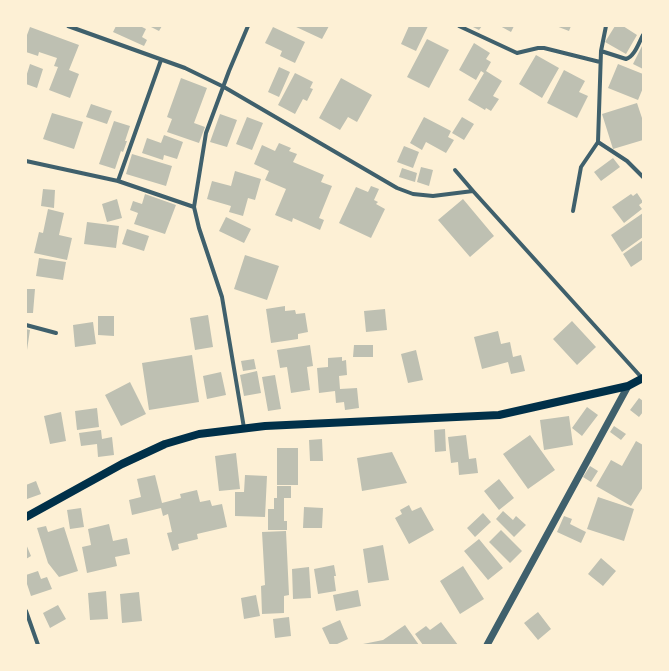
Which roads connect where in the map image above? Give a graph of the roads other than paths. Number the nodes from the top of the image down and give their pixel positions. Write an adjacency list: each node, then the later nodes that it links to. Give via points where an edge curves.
1 (68, 26): 7 (street)
2 (248, 26): 9 (street)
3 (459, 26): 8 (street, via 517,53 544,48)
4 (606, 26): 6 (street)
5 (643, 35): 6 (street, via 628,59)
6 (600, 50): 8 (street)
7 (161, 60): 9 (street, via 185,68); 14 (street)
8 (600, 62): 10 (street)
9 (224, 87): 15 (street, via 397,188 413,194 434,196); 16 (street, via 206,133)
10 (598, 142): 13 (street, via 627,161); 17 (street, via 581,167)
11 (26, 161): 14 (street)
12 (455, 170): 15 (street)
13 (643, 177)
14 (118, 181): 16 (street)
15 (473, 191): 20 (street)
16 (194, 207): 22 (street, via 222,298)
17 (573, 211)
18 (26, 325): 19 (street)
19 (56, 333)
20 (643, 378): 21 (main road)
21 (628, 386): 22 (main road, via 499,415); 26 (street)
22 (244, 428): 23 (main road, via 199,434 165,444 122,464)
23 (26, 517)
24 (26, 611): 25 (street)
25 (38, 645)
26 (487, 645)

